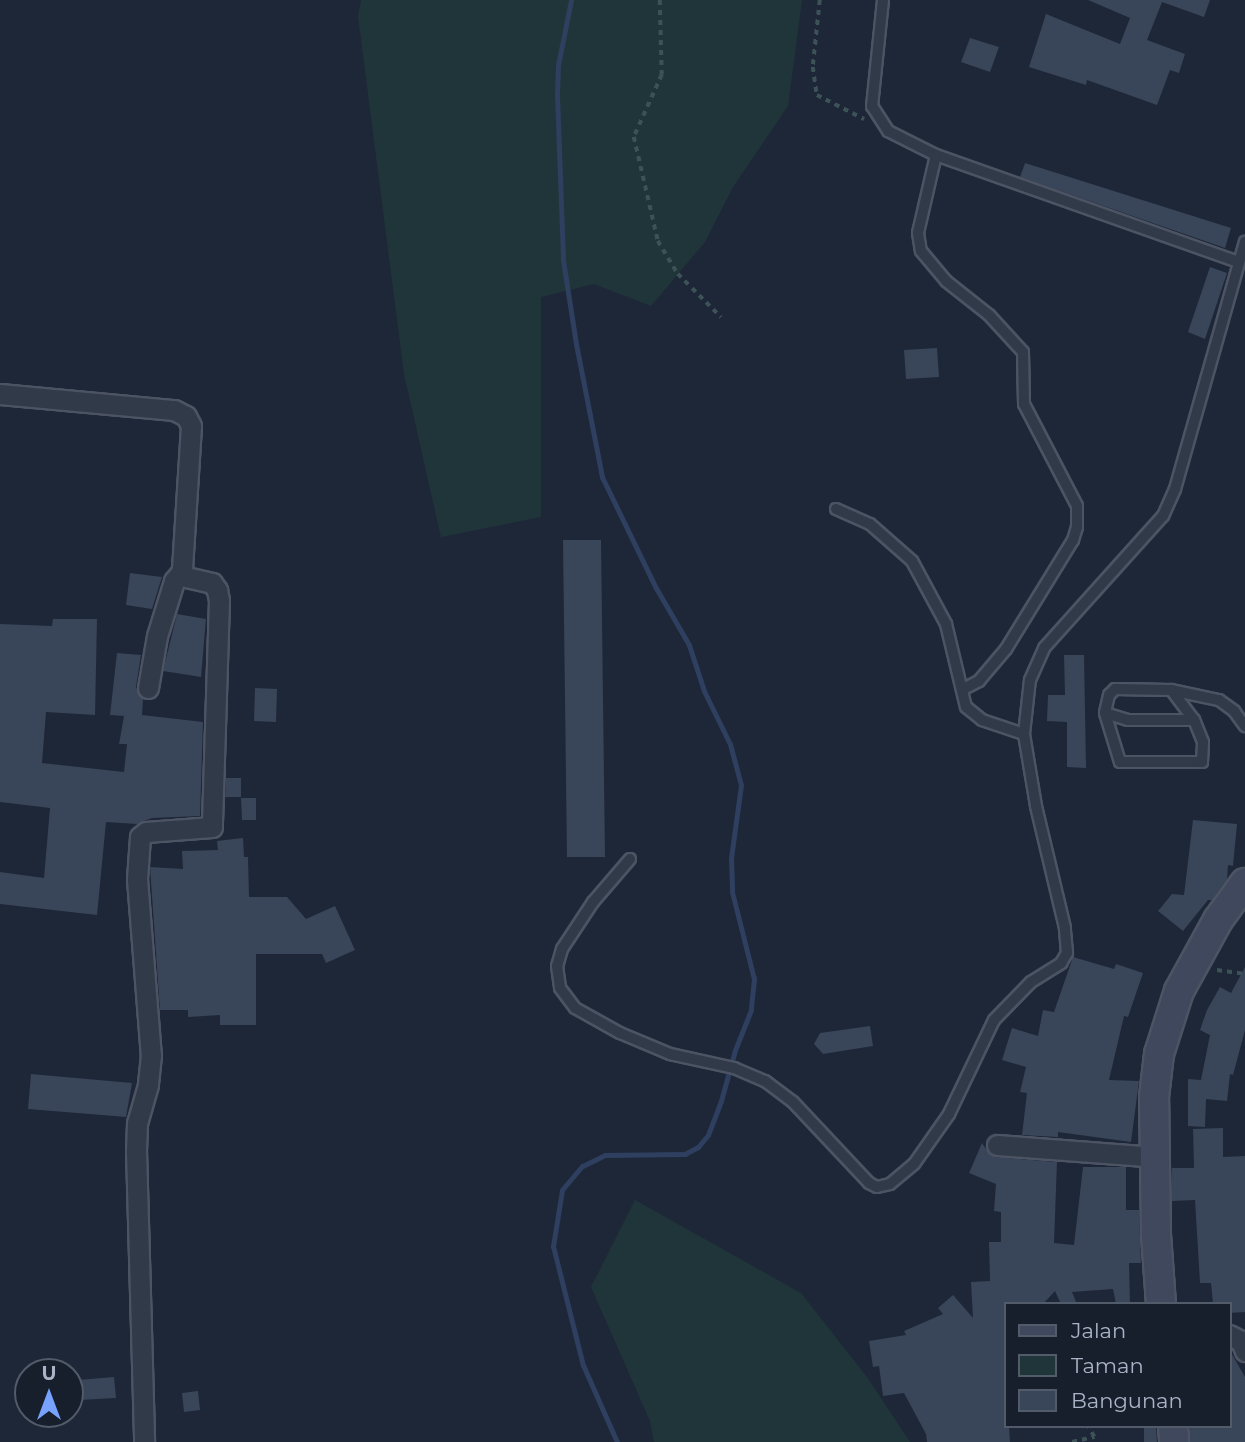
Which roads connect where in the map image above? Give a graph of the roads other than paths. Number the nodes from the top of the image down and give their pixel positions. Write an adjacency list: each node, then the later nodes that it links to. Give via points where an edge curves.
1 (883, 0): 2 (lane, via 872,106 888,131)
2 (936, 155): 4 (lane); 9 (lane, via 918,233 921,251 946,281 989,315 1023,352 1024,404 1077,506 1073,540 1006,649 979,681)
3 (1245, 242): 4 (lane)
4 (1238, 262): 14 (lane, via 1179,476 1163,516 1044,648 1030,680)
5 (0, 394): 7 (street, via 174,410 186,416 191,426)
6 (836, 509): 9 (lane, via 870,524 912,561 946,624)
7 (182, 570): 8 (street, via 174,581 157,636); 22 (street, via 186,577 212,583 217,590 215,790 212,827 146,832 140,837 137,879 151,1055 136,1150)
8 (149, 688)
9 (963, 689): 14 (lane, via 973,714)
10 (1171, 690): 11 (lane, via 1115,689); 12 (lane); 13 (lane, via 1219,700 1234,710)
11 (1105, 713): 12 (lane, via 1128,720); 12 (lane, via 1119,762 1202,762 1203,742)
12 (1194, 720)
13 (1245, 726)
14 (1024, 734): 15 (lane, via 1067,953 1062,963 1031,982 994,1020 949,1114 914,1164 890,1184 877,1187 869,1183 793,1102 765,1081 734,1068 670,1054 620,1034 575,1008 560,988 557,966 562,949 593,902)
15 (630, 859)
16 (1245, 883): 18 (main road, via 1218,920 1179,991 1159,1054 1154,1097)
17 (997, 1145): 18 (street)
18 (1156, 1157): 19 (main road)
19 (1161, 1302)
20 (1231, 1336): 21 (street, via 1241,1341)
21 (1245, 1351)
22 (144, 1442)

